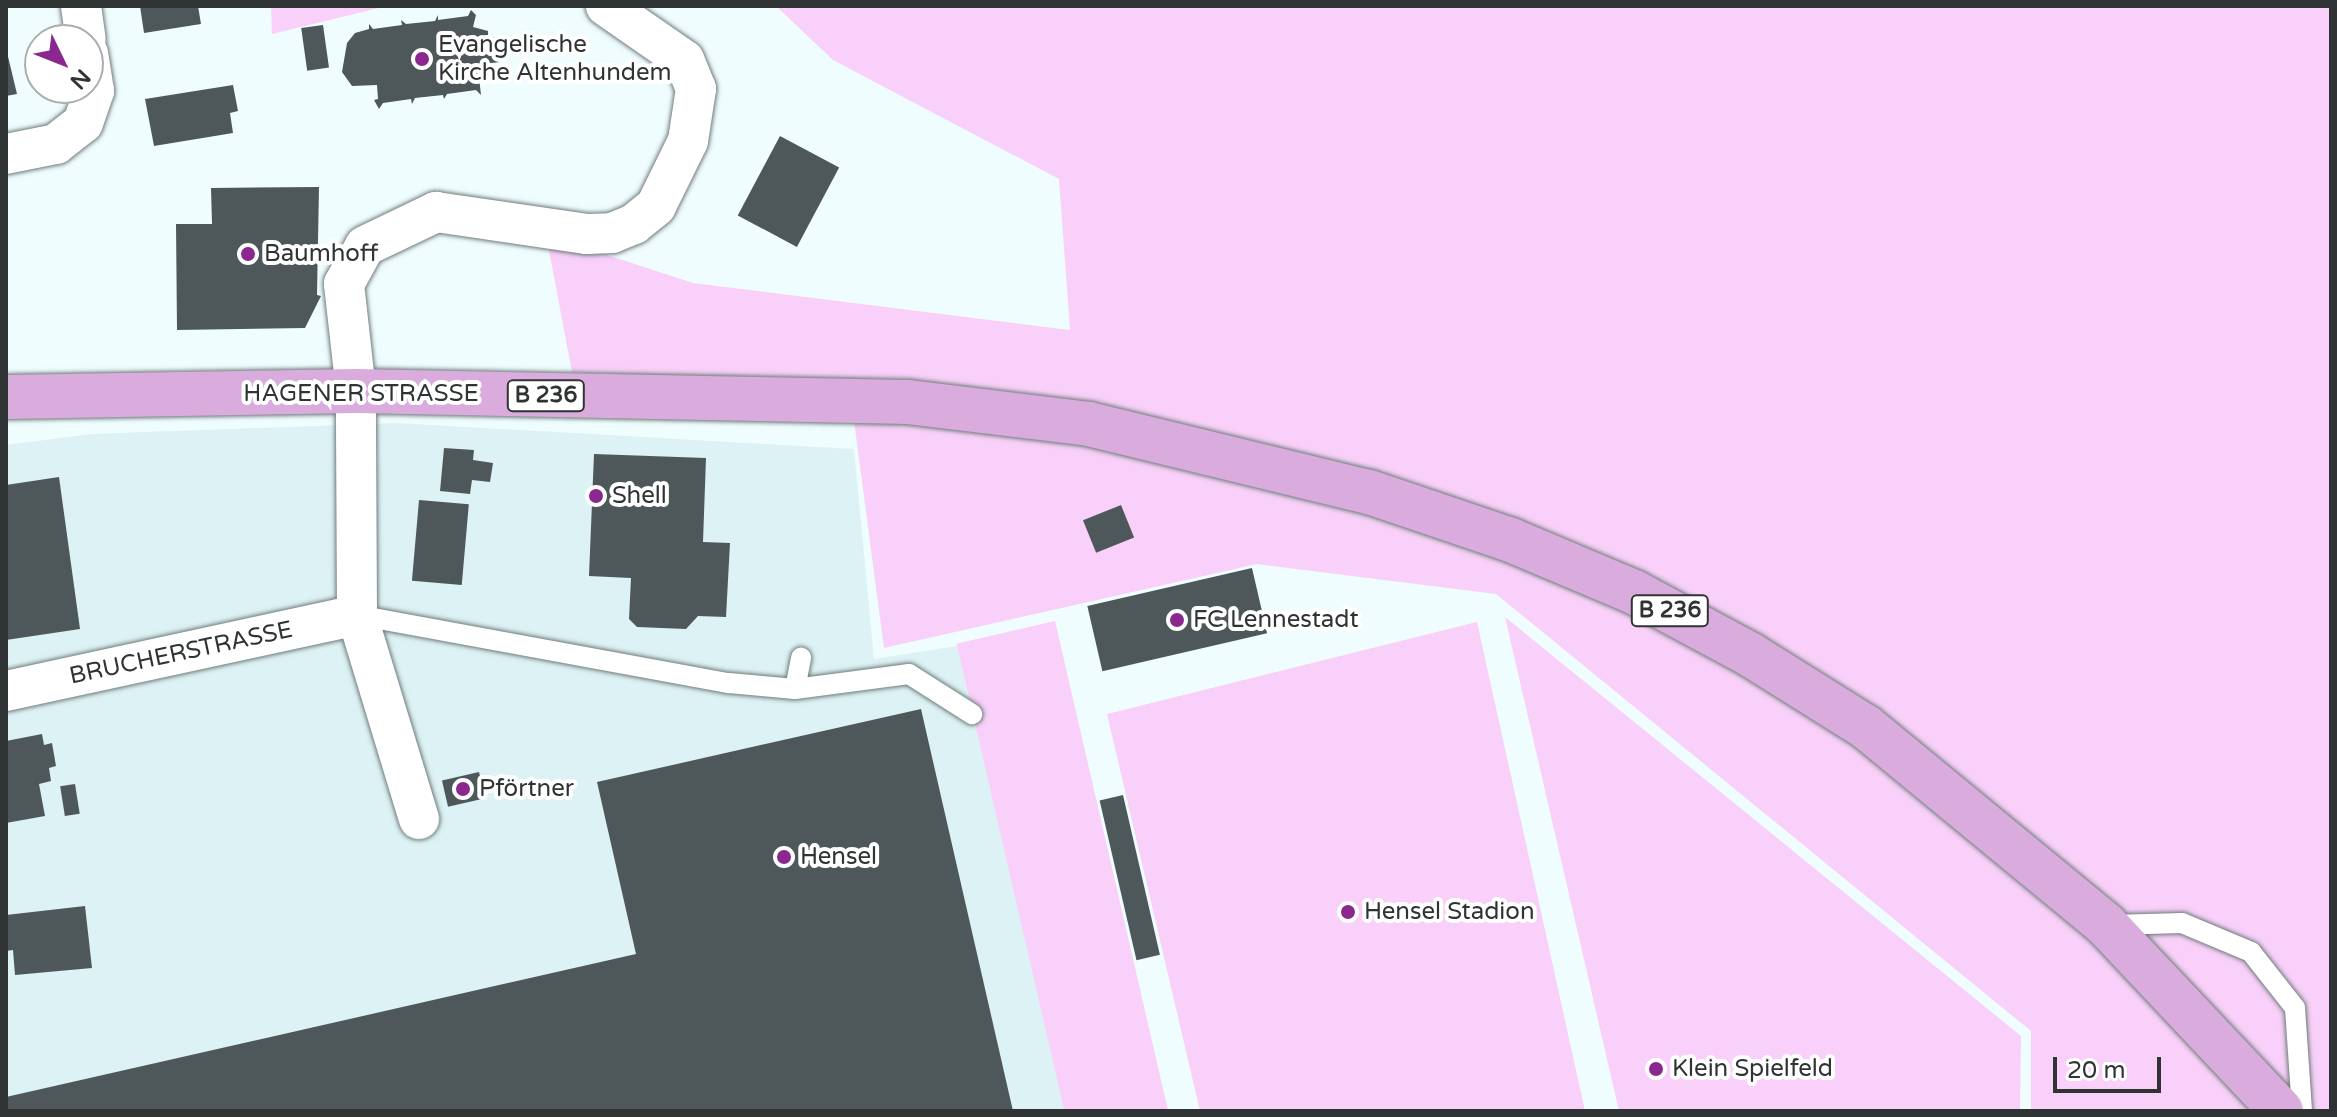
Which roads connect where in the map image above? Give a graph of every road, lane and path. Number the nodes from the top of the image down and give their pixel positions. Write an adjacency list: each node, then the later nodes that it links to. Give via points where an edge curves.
1 (606, 6): 4 (street, via 674,52 692,74 697,108 671,183 656,206 612,233 436,212 365,246 344,284)
2 (90, 104): 3 (street, via 83,123 56,144)
3 (6, 154)
4 (356, 391): 5 (main road, HAGENER STRASSE / B 236); 6 (street); 12 (main road, HAGENER STRASSE / B 236, via 908,402 1089,424 1369,492 1511,540 1634,592 1751,655 1866,727)
5 (6, 397)
6 (357, 615): 8 (lane, via 729,683); 9 (street, BRUCHERSTRASSE); 11 (street)
7 (801, 658): 8 (lane)
8 (795, 689): 10 (lane, via 909,674)
9 (6, 691)
10 (972, 714)
11 (419, 819)
12 (2106, 925): 13 (main road, B 236); 14 (lane, via 2182,923 2251,952 2295,1008)
13 (2281, 1111)
14 (2302, 1111)

